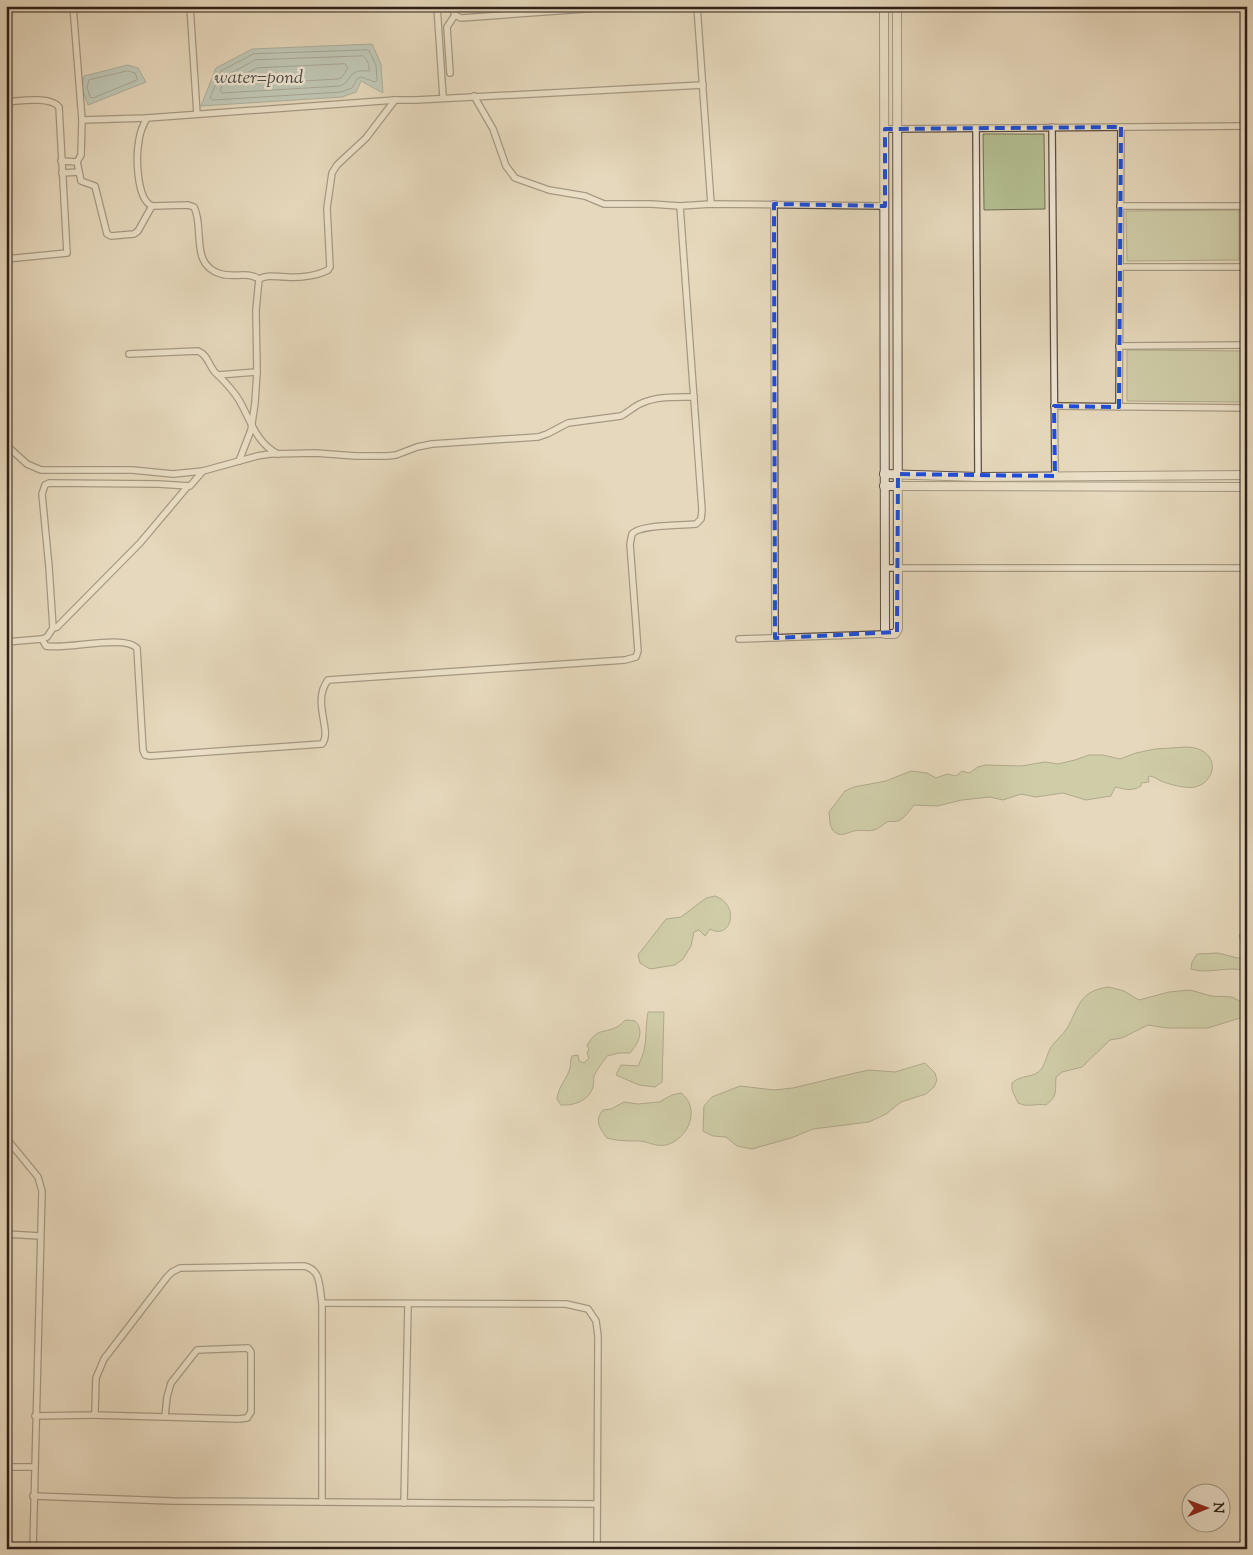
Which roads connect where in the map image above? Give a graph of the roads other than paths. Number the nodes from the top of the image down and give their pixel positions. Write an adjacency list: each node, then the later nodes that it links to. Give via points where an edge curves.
1 (73, 6): 19 (street)
2 (190, 6): 17 (street)
3 (437, 6): 14 (street)
4 (452, 6): 10 (street)
5 (627, 6): 9 (street)
6 (697, 6): 12 (street)
7 (884, 6): 24 (street)
8 (897, 6): 25 (street)
9 (556, 9): 10 (street, via 465,18)
10 (455, 15): 11 (street, via 447,27)
11 (450, 73)
12 (703, 85): 13 (street); 30 (street)
13 (474, 96): 14 (street); 33 (street, via 493,129 506,166 515,178 604,204)
14 (443, 98): 15 (street)
15 (396, 100): 17 (street); 40 (street, via 332,173 327,208 328,270 317,274)
16 (6, 102): 26 (street, via 48,100 56,103 60,113)
17 (197, 114): 18 (street)
18 (146, 118): 19 (street); 32 (street, via 138,141 139,183 144,199)
19 (82, 120): 27 (street, via 81,155)
20 (1247, 126): 21 (street)
21 (1121, 127): 23 (street); 35 (street)
22 (976, 128): 23 (street); 25 (street); 59 (street)
23 (1052, 128): 48 (street)
24 (885, 129): 25 (street); 34 (street)
25 (897, 129): 57 (street)
26 (61, 161): 27 (street); 29 (street)
27 (77, 162): 28 (street)
28 (79, 172): 29 (street); 32 (street, via 81,181 95,186 106,230 111,236 134,234)
29 (62, 173): 37 (street, via 67,254)
30 (711, 204): 31 (street); 33 (street)
31 (774, 204): 34 (street); 70 (street)
32 (152, 206): 40 (street, via 192,206 196,211 200,250 206,265 220,274 249,274)
33 (680, 206): 47 (street)
34 (885, 206): 56 (street)
35 (1120, 206): 36 (street); 38 (street)
36 (1246, 206): 39 (street)
37 (6, 259)
38 (1120, 267): 39 (street); 42 (street)
39 (1246, 267): 41 (street)
40 (259, 279): 45 (street)
41 (1247, 345): 42 (street); 44 (street)
42 (1119, 346): 49 (street)
43 (129, 354): 46 (street, via 198,351)
44 (1247, 364)
45 (257, 372): 46 (street); 51 (street)
46 (218, 375): 51 (street, via 239,399)
47 (694, 397): 53 (street, via 654,399 640,403 621,416 568,424 538,437 432,444 382,456); 71 (street, via 701,519 696,524 647,527 632,534 630,544 638,652 631,659 328,680 321,692 325,736 322,744 150,756 143,750 137,648 128,643 51,647 46,646)
48 (1054, 406): 49 (street); 60 (street)
49 (1119, 407): 50 (street)
50 (1247, 408)
51 (252, 425): 53 (street, via 266,446); 54 (street)
52 (6, 445): 55 (street, via 27,464 41,470 132,470 173,474)
53 (278, 454): 54 (street)
54 (239, 461): 55 (street)
55 (203, 471): 61 (street)
56 (884, 474): 57 (street); 62 (street)
57 (898, 474): 59 (street); 63 (street)
58 (1247, 475): 60 (street)
59 (978, 476): 60 (street)
60 (1055, 476)
61 (188, 486): 68 (street, via 140,543); 68 (street, via 45,485 42,494)
62 (884, 486): 63 (street); 65 (street)
63 (898, 486): 64 (street); 67 (street)
64 (1247, 487)
65 (885, 568): 67 (street); 69 (street)
66 (1247, 568): 67 (street)
67 (898, 569): 69 (street, via 898,629 894,634)
68 (53, 628): 71 (street)
69 (885, 634): 70 (street)
70 (775, 638): 72 (street)
71 (42, 639): 73 (street)
72 (739, 639)
73 (6, 642)
74 (6, 1138): 76 (street, via 38,1177 42,1191)
75 (6, 1234): 76 (street)
76 (40, 1236): 80 (street)
77 (322, 1304): 78 (street); 79 (street, via 318,1274 312,1268 180,1268 172,1272 104,1359 96,1378); 85 (street)
78 (408, 1304): 86 (street); 87 (street, via 566,1304 588,1309 596,1321 598,1336)
79 (93, 1415): 80 (street); 81 (street)
80 (35, 1416): 83 (street)
81 (165, 1417): 81 (street, via 171,1383 197,1350 248,1348 251,1352 250,1412 247,1418)
82 (6, 1467): 83 (street)
83 (34, 1467): 84 (street)
84 (33, 1496): 85 (street); 88 (street)
85 (322, 1502): 86 (street)
86 (404, 1503): 87 (street)
87 (597, 1504): 89 (street)
88 (33, 1549)
89 (597, 1549)

